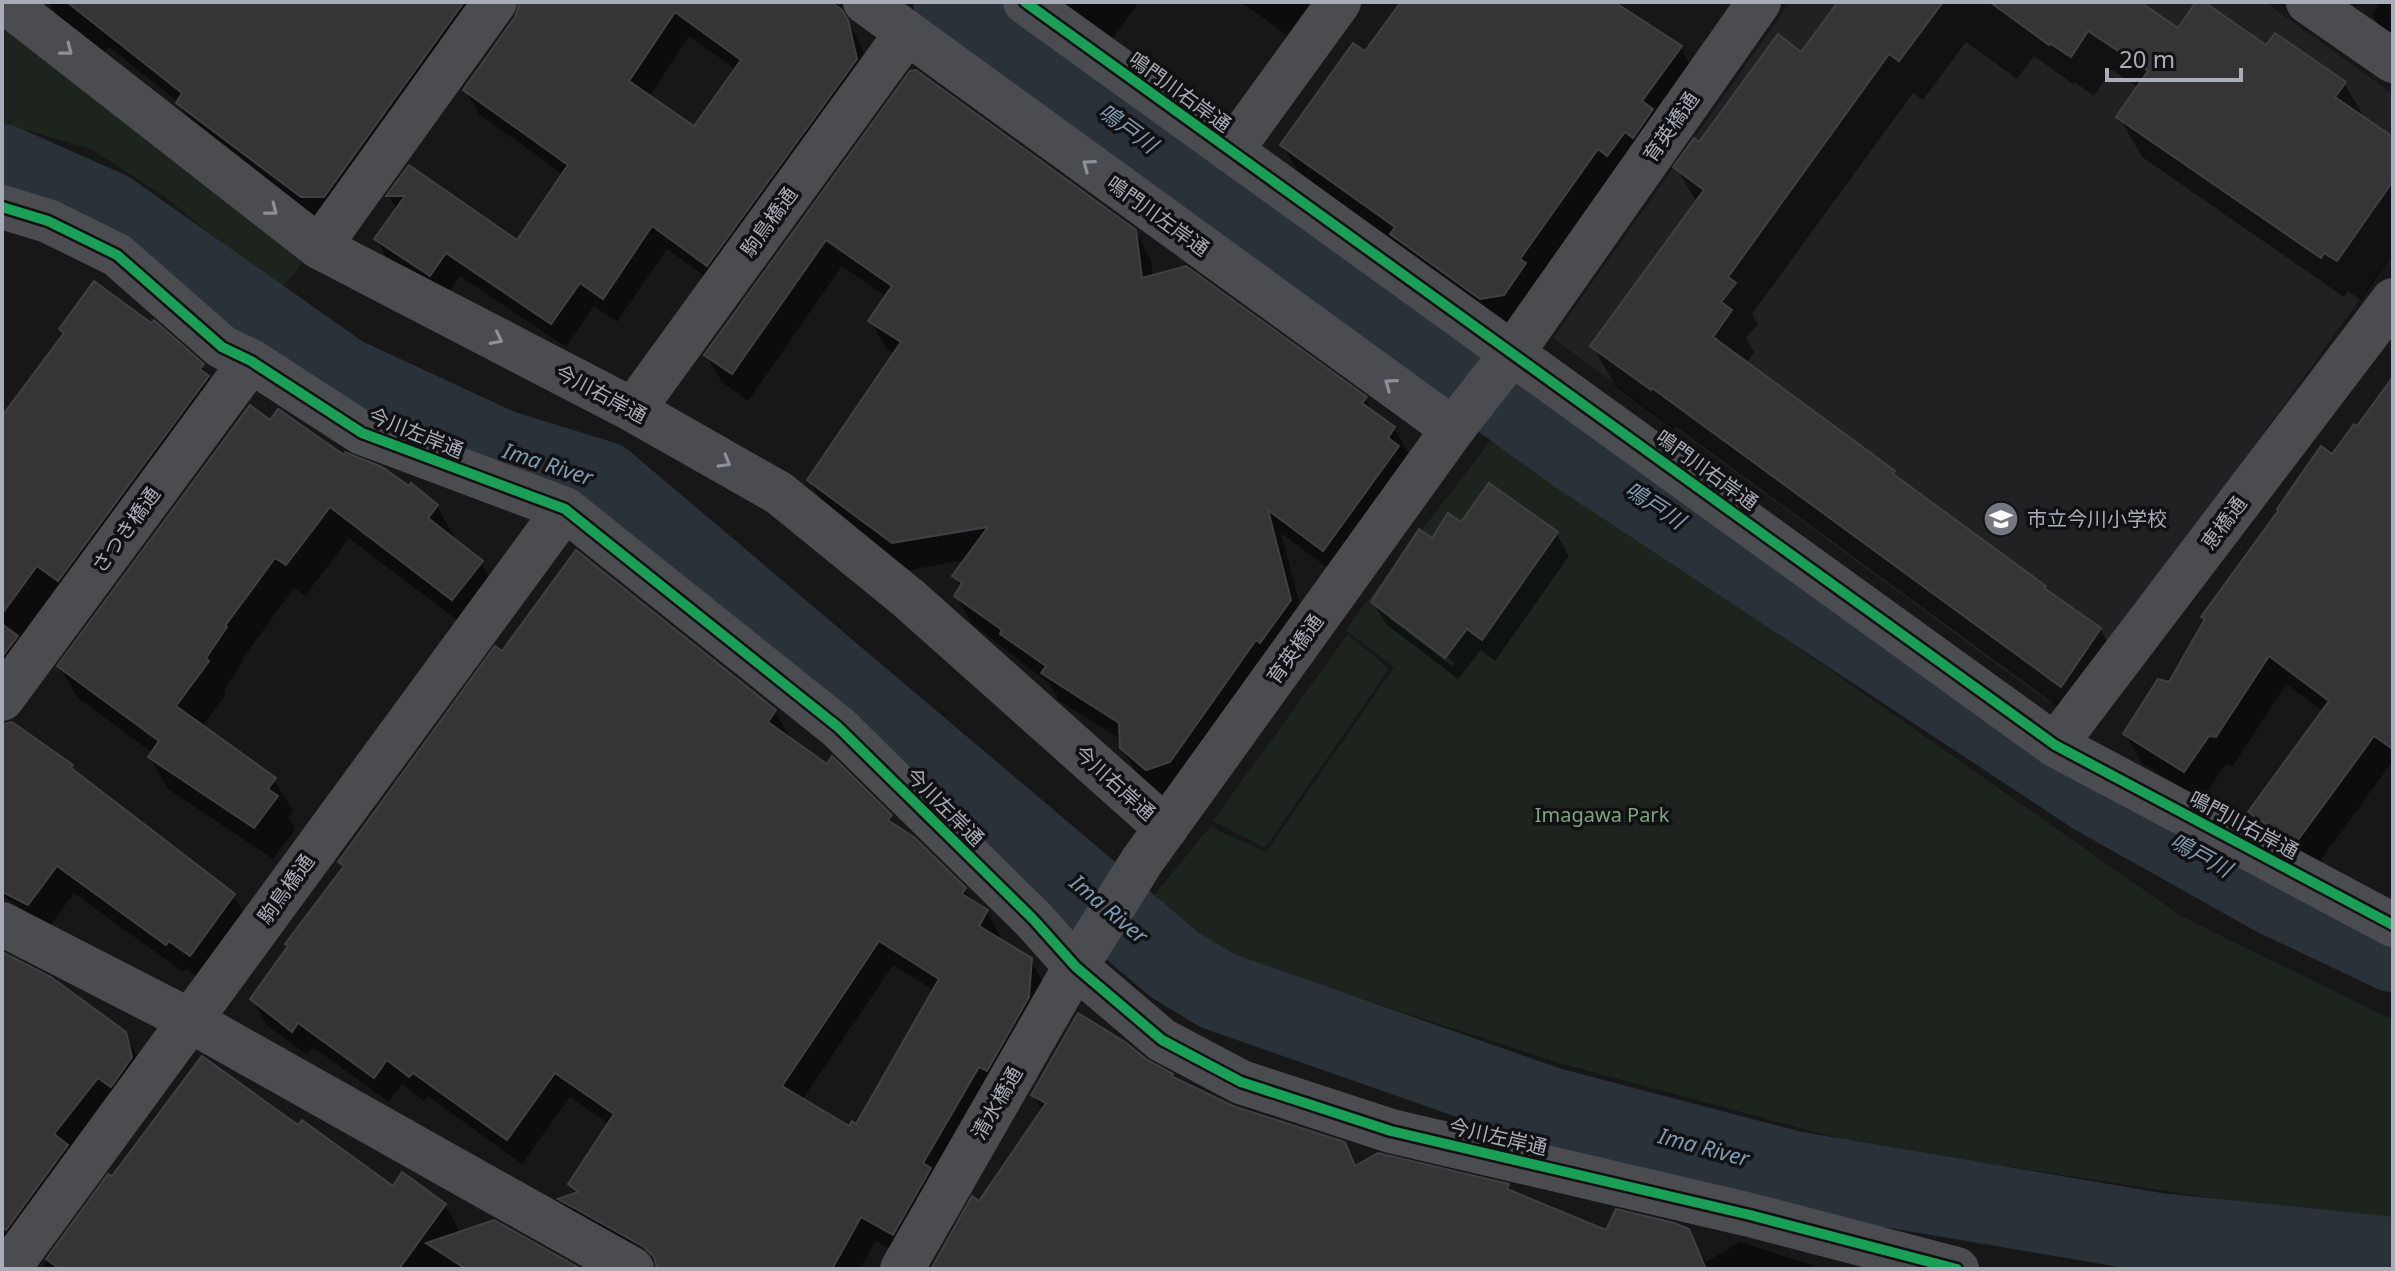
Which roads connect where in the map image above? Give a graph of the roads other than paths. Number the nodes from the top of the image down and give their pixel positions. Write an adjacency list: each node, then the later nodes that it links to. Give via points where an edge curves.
1 (5, 2): 12 (street, 今川右岸通, one-way to 12)
2 (495, 2): 12 (street)
3 (865, 2): 8 (street, 鳴門川左岸通)
4 (1025, 2): 10 (street, 鳴門川右岸通)
5 (1339, 2): 10 (street)
6 (1759, 2): 14 (street, 育英橋通)
7 (2308, 2): 9 (street)
8 (906, 34): 16 (street, 駒鳥橋通); 17 (street, 鳴門川左岸通, one-way to 8)
9 (2393, 61)
10 (1231, 151): 14 (street, 鳴門川右岸通)
11 (2, 207): 15 (street, 今川左岸通, via 48,221 117,255 222,347)
12 (319, 247): 16 (street, 今川右岸通, one-way to 16)
13 (2393, 300): 20 (street, 恵橋通)
14 (1506, 360): 17 (street, 育英橋通); 20 (street, 鳴門川右岸通)
15 (251, 361): 18 (street, 今川左岸通, via 362,433); 19 (street, さつき橋通)
16 (633, 410): 21 (street, 今川右岸通, one-way to 21, via 779,493 908,598)
17 (1460, 419): 21 (street, 育英橋通)
18 (565, 509): 25 (street, 今川左岸通, via 838,727 1033,919); 26 (street, 駒鳥橋通)
19 (2, 699)
20 (2055, 745): 23 (street, 鳴門川右岸通)
21 (1166, 828): 22 (street, 育英橋通)
22 (1124, 890): 25 (street, 清水橋通)
23 (2389, 916)
24 (2, 924): 26 (street)
25 (1085, 953): 27 (street, 今川左岸通, via 1162,1040 1241,1082 1391,1131 1750,1215); 30 (street, 清水橋通)
26 (189, 1020): 28 (street, 駒鳥橋通); 29 (street)
27 (1942, 1267)
28 (8, 1269)
29 (632, 1269)
30 (902, 1269)

